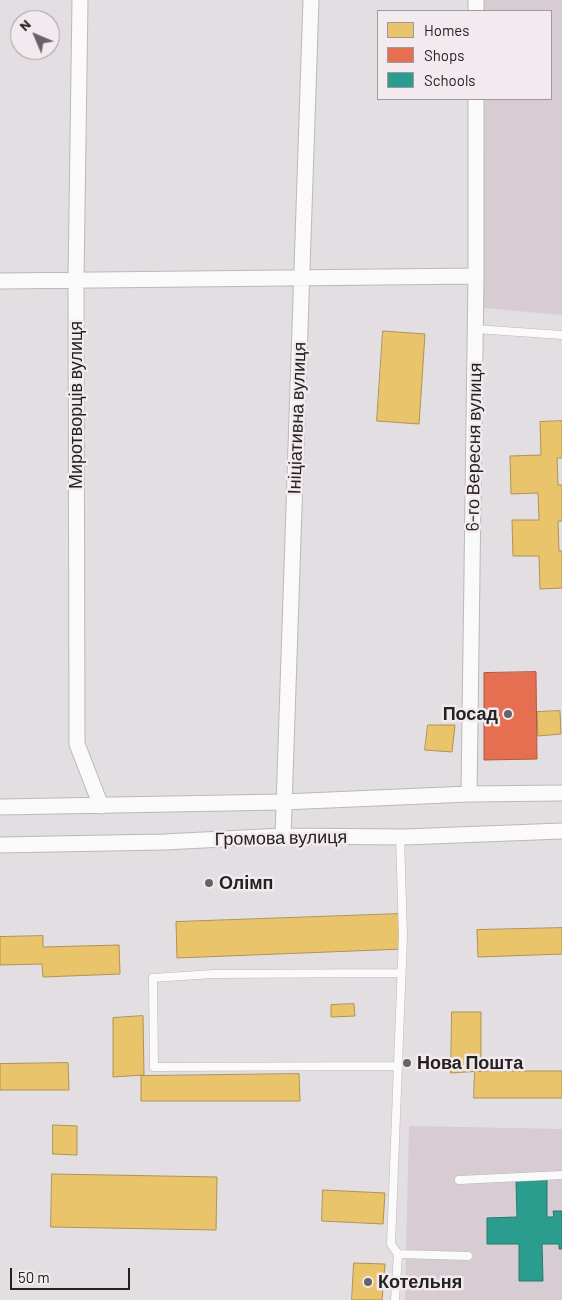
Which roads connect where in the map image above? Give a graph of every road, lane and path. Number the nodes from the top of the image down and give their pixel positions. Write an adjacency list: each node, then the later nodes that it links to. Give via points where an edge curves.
1 (80, 0): 6 (street, Миротворців вулиця)
2 (311, 0): 5 (street, Ініціативна вулиця)
3 (476, 100): 4 (street, 6-го Вересня вулиця)
4 (476, 276): 5 (street); 8 (street, 6-го Вересня вулиця)
5 (302, 278): 6 (street); 12 (street, Ініціативна вулиця)
6 (76, 280): 7 (street); 13 (street, Миротворців вулиця, via 76,744)
7 (0, 281)
8 (475, 329): 9 (lane); 11 (street, 6-го Вересня вулиця)
9 (562, 335)
10 (562, 793): 11 (street, Громова вулиця)
11 (469, 794): 12 (street, Громова вулиця)
12 (283, 802): 13 (street, Громова вулиця); 16 (street, Ініціативна вулиця)
13 (101, 806): 14 (street, Громова вулиця)
14 (0, 807)
15 (562, 831): 17 (street, Громова вулиця)
16 (283, 836): 17 (street, Громова вулиця); 18 (street, Громова вулиця)
17 (400, 837): 19 (lane)
18 (0, 846)
19 (401, 973): 20 (lane); 20 (lane, via 213,974 153,978 154,1067)
20 (397, 1066): 23 (lane, via 391,1244)
21 (562, 1175): 22 (lane)
22 (459, 1180)
23 (398, 1254): 24 (lane); 25 (lane)
24 (468, 1256)
25 (395, 1300)

